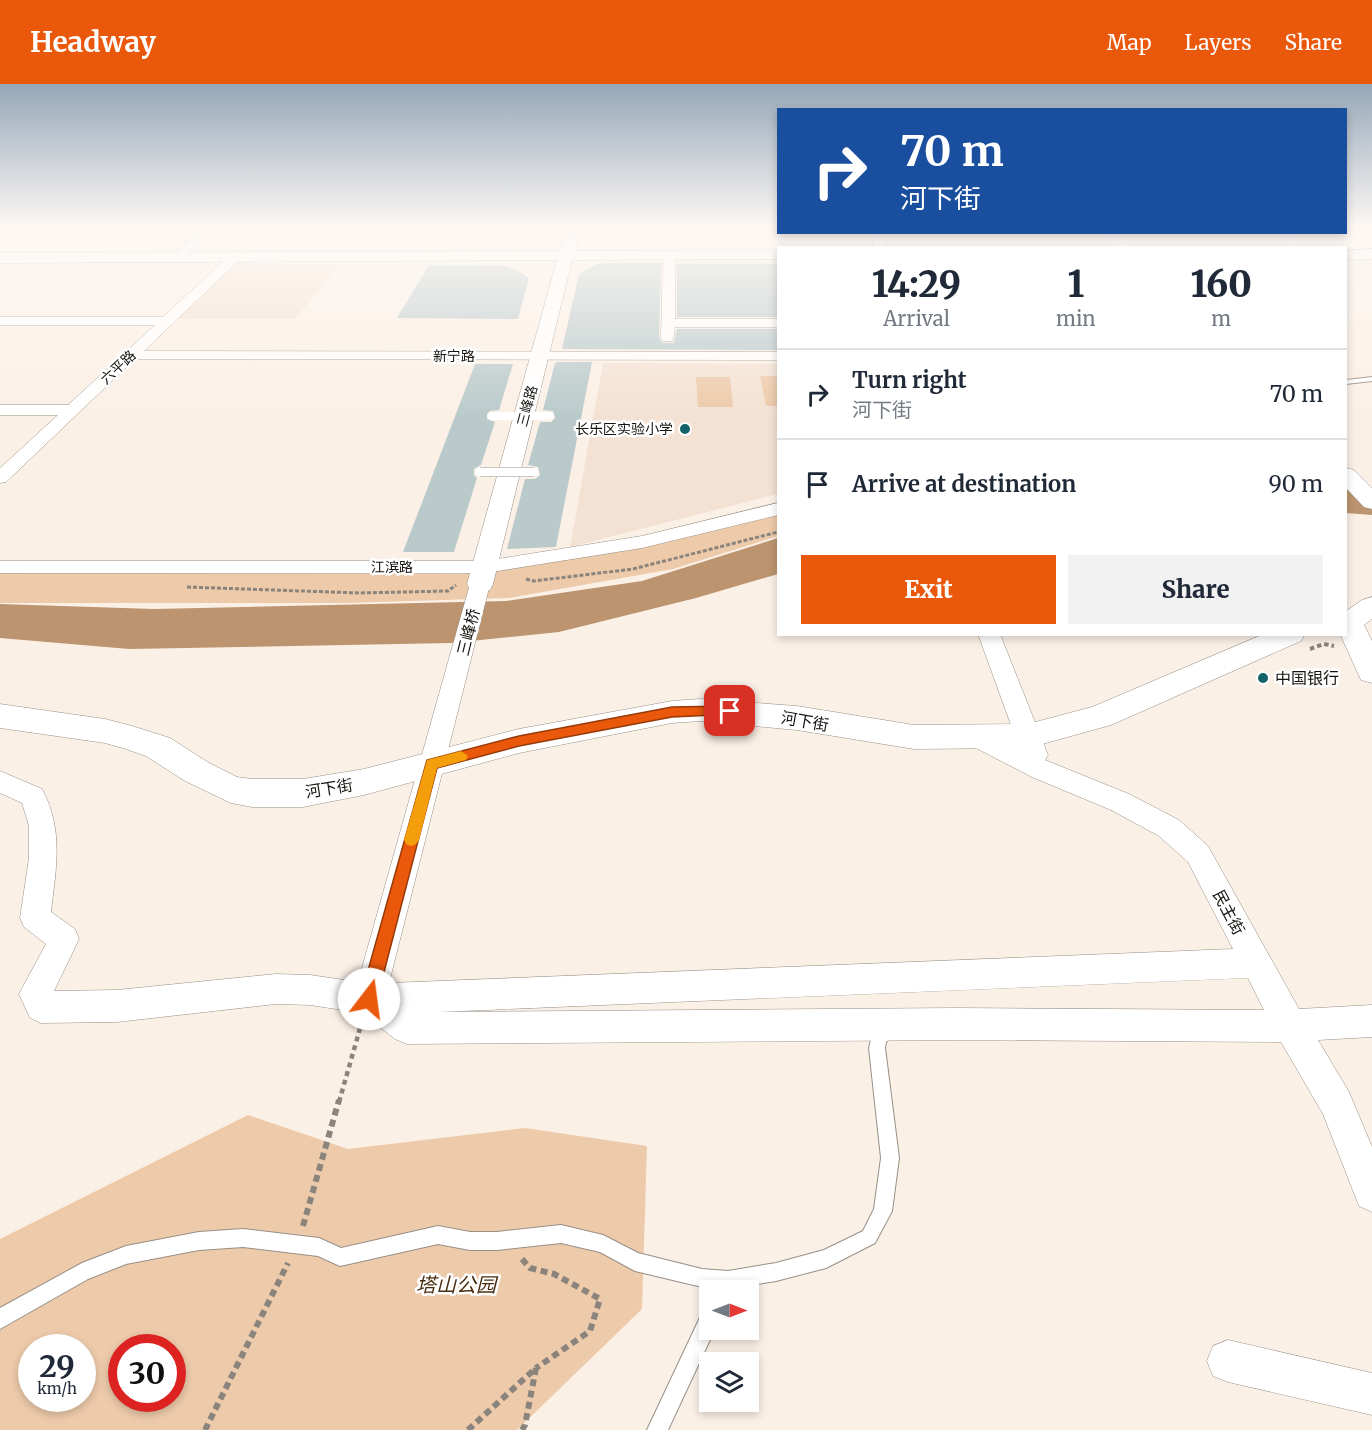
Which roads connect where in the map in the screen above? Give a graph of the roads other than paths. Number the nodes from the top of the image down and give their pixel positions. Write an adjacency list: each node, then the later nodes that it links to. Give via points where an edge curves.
1 (199, 291): 5 (street, 六平路)
2 (557, 291): 9 (main road, 三峰路)
3 (669, 291): 6 (street)
4 (0, 321): 5 (street)
5 (166, 321): 8 (street, 六平路)
6 (669, 323): 7 (street); 10 (street)
7 (777, 323)
8 (130, 355): 9 (street, 新宁路); 15 (street, 六平路)
9 (541, 356): 10 (street, 新宁路); 26 (main road, 三峰路)
10 (668, 356): 11 (street, 新宁路)
11 (777, 356)
12 (1372, 379): 13 (lane)
13 (1347, 382)
14 (0, 410): 15 (street)
15 (71, 410): 22 (street, 六平路)
16 (492, 416): 17 (lane, bridge)
17 (550, 416)
18 (1347, 456): 21 (main road)
19 (480, 472): 20 (lane, bridge)
20 (534, 472)
21 (1361, 476): 23 (main road)
22 (0, 478)
23 (1372, 502)
24 (777, 509): 26 (street, 江滨路)
25 (0, 567): 26 (street, 江滨路)
26 (482, 575): 35 (street, 三峰桥)
27 (1372, 606): 28 (main road)
28 (1347, 622): 31 (main road)
29 (990, 636): 33 (street)
30 (1286, 636): 33 (main road, 河下街, via 1100,717)
31 (1372, 673)
32 (0, 716): 35 (main road, 河下街, via 132,738 158,747 222,785 252,793 333,789)
33 (1028, 736): 34 (main road, 河下街); 36 (street)
34 (979, 738): 35 (main road, 河下街, via 914,737 797,718 700,710 519,741); 36 (street, 民主街)
35 (431, 764): 39 (street, 三峰桥)
36 (1041, 770): 38 (street, 民主街, via 1119,802 1169,828 1198,854)
37 (0, 782): 39 (street, via 33,796 43,826 35,918 64,939 35,994 41,1007 128,1005 276,989)
38 (1256, 963): 39 (street); 42 (street, 民主街)
39 (369, 999): 41 (street, via 407,1028)
40 (1372, 1021): 42 (street)
41 (900, 1025): 42 (street); 45 (lane, via 879,1037 890,1158 883,1211 869,1236 826,1259)
42 (1290, 1026): 43 (street, 民主街, via 1337,1104)
43 (1372, 1193)
44 (709, 1280): 46 (lane, via 635,1262 603,1244 561,1234 497,1241 438,1235 340,1257 319,1247 243,1238 126,1254 82,1272)
45 (745, 1280)
46 (0, 1319)
47 (700, 1340): 50 (lane)
48 (1228, 1361): 49 (street)
49 (1372, 1394)
50 (657, 1430)

